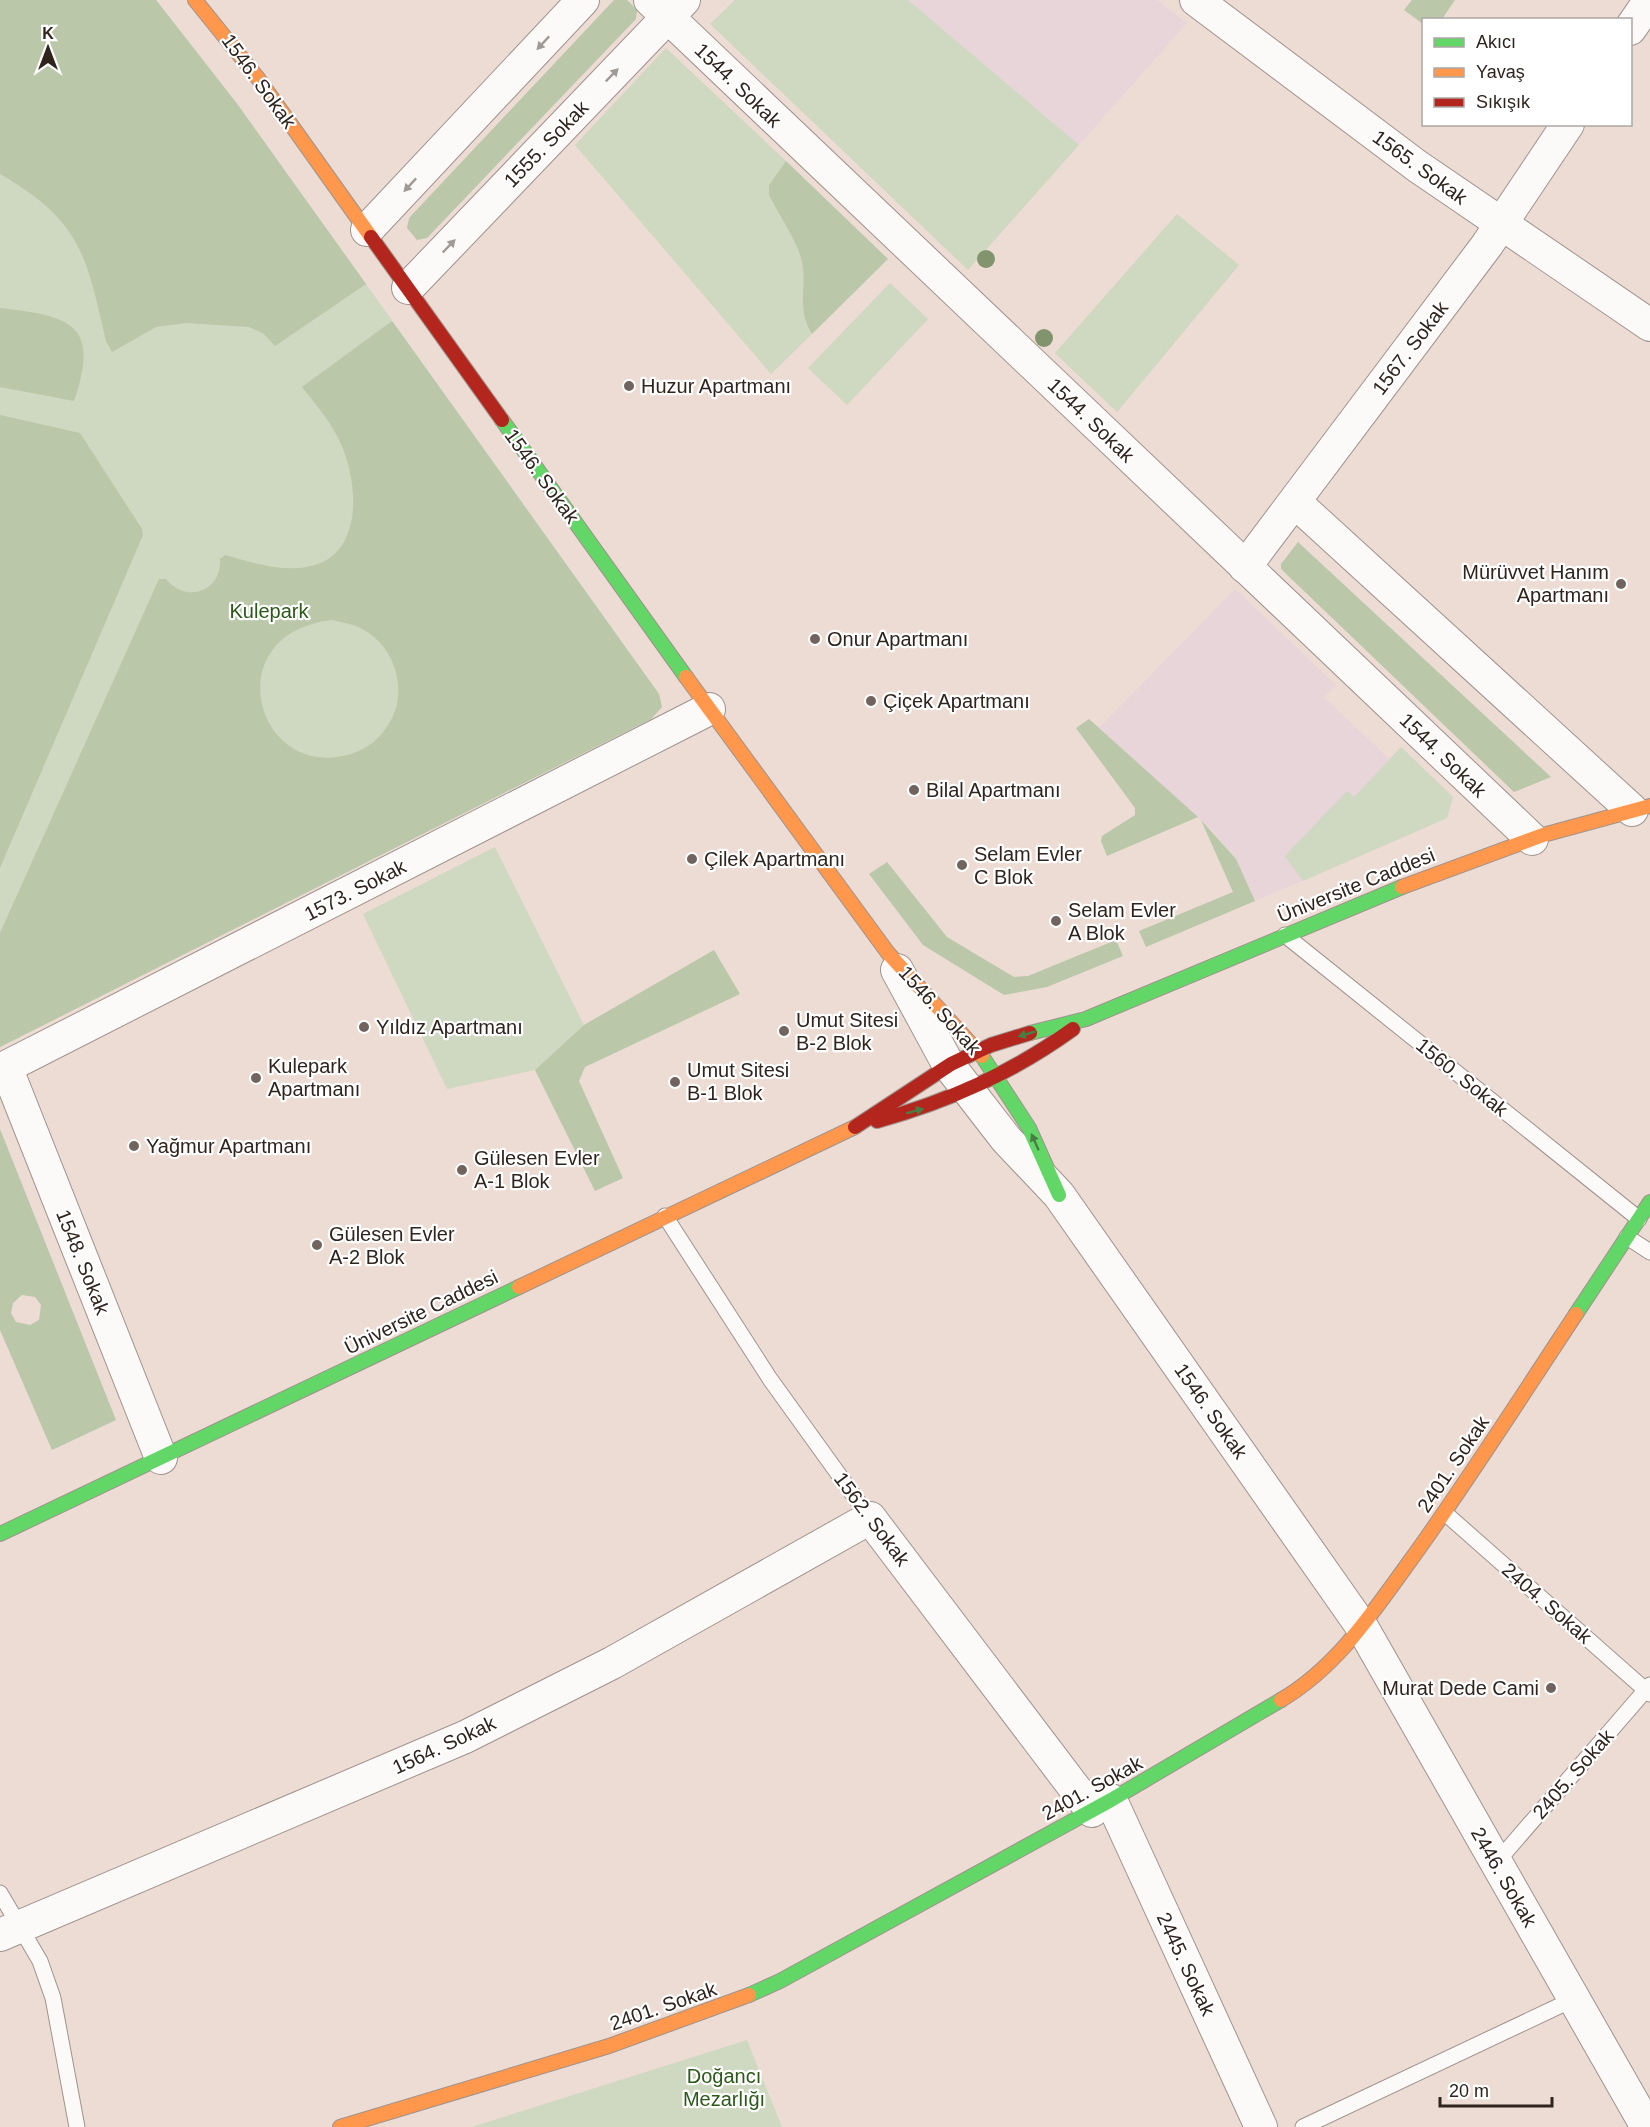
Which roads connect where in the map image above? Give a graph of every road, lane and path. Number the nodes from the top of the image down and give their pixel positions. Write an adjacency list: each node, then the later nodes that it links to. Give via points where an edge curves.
1 (195, 0): 9 (street, 1546. Sokak, via 257,77)
2 (583, 0): 9 (street, one-way to 9)
3 (1196, 0): 8 (street, 1565. Sokak)
4 (1650, 0): 6 (street)
5 (667, 6): 10 (street, 1555. Sokak, one-way to 5); 13 (street, 1544. Sokak)
6 (1632, 26)
7 (1567, 126): 8 (street, 1567. Sokak)
8 (1501, 225): 11 (street, 1565. Sokak); 12 (street, 1567. Sokak)
9 (367, 230): 10 (street, 1546. Sokak)
10 (408, 288): 14 (street, 1546. Sokak)
11 (1650, 325)
12 (1295, 502): 13 (street, 1567. Sokak); 15 (street)
13 (1245, 567): 16 (street, 1544. Sokak)
14 (709, 709): 18 (street, 1546. Sokak); 22 (street, 1573. Sokak)
15 (1641, 808): 16 (street, Üniversite Caddesi)
16 (1532, 839): 17 (street, Üniversite Caddesi)
17 (1285, 934): 19 (street, Üniversite Caddesi); 29 (lane, 1560. Sokak)
18 (888, 953): 20 (street, 1546. Sokak); 21 (street, 1546. Sokak)
19 (1084, 1020): 20 (street, Üniversite Caddesi, one-way to 20); 23 (street, Üniversite Caddesi)
20 (978, 1050): 21 (street, Üniversite Caddesi); 23 (street, 1546. Sokak)
21 (948, 1064): 24 (street, 1546. Sokak); 25 (street, Üniversite Caddesi)
22 (3, 1069): 32 (street, 1548. Sokak)
23 (999, 1079): 24 (street, Üniversite Caddesi); 26 (street, 1546. Sokak, one-way to 23, via 1029,1128)
24 (969, 1092): 25 (street, Üniversite Caddesi, one-way to 24); 26 (street, 1546. Sokak, via 1006,1139)
25 (859, 1125): 28 (street, Üniversite Caddesi)
26 (1059, 1195): 36 (street, 1546. Sokak)
27 (1650, 1202): 29 (street, 2401. Sokak)
28 (665, 1216): 32 (street, Üniversite Caddesi); 34 (lane, 1562. Sokak, via 770,1379)
29 (1639, 1219): 30 (street, 2401. Sokak)
30 (1627, 1237): 31 (lane); 33 (street, 2401. Sokak)
31 (1650, 1252)
32 (161, 1458): 35 (street, Üniversite Caddesi)
33 (1445, 1513): 36 (street, 2401. Sokak); 37 (lane, 2404. Sokak)
34 (870, 1518): 38 (street, 1562. Sokak); 41 (street, 1564. Sokak, via 612,1662 465,1737)
35 (0, 1534)
36 (1362, 1628): 38 (street, 2401. Sokak, via 1319,1674 1288,1696); 39 (street, 2446. Sokak)
37 (1649, 1689): 39 (lane, 2405. Sokak)
38 (1101, 1806): 44 (street, 2401. Sokak, via 727,2006 536,2069); 45 (street, 2445. Sokak)
39 (1496, 1863): 42 (street, 2446. Sokak)
40 (0, 1893): 41 (lane)
41 (11, 1930): 43 (lane, via 40,1961 53,1998)
42 (1574, 1999): 46 (lane); 47 (street, 2446. Sokak)
43 (77, 2127)
44 (340, 2127)
45 (1261, 2127)
46 (1303, 2127)
47 (1647, 2127)

